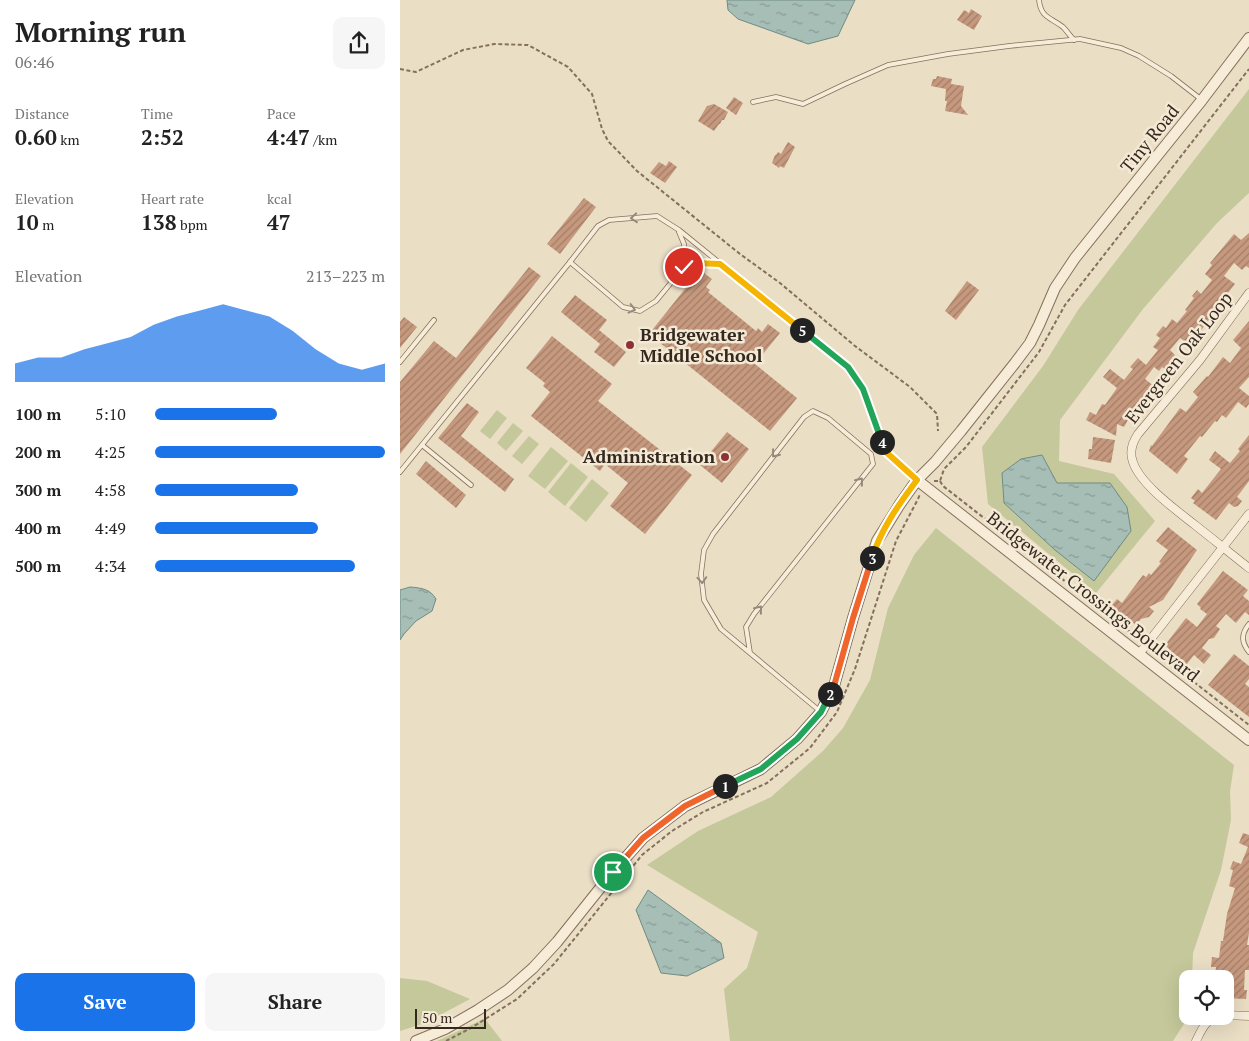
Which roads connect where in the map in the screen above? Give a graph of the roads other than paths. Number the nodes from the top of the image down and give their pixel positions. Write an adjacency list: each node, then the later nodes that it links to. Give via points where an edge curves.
1 (1039, 0): 3 (lane, via 1046,16)
2 (1249, 38): 4 (street, Tiny Road)
3 (1074, 40): 4 (lane, via 1133,53); 5 (lane, via 948,54 888,65 803,104 776,97)
4 (1202, 100): 15 (street, Tiny Road, via 1075,258 1055,288 1030,343 961,431)
5 (753, 102)
6 (679, 230): 7 (lane, one-way to 7, via 657,216 609,220 598,226); 8 (lane); 9 (lane, via 684,244)
7 (570, 262): 9 (lane, one-way to 9, via 623,306 640,311 656,301); 13 (lane)
8 (720, 264): 9 (lane, via 695,263); 15 (lane, via 848,367 863,389 886,452)
9 (684, 267)
10 (1249, 293): 18 (street, Evergreen Oak Loop, via 1200,360 1138,434 1131,451 1135,468 1153,490)
11 (434, 320): 12 (lane)
12 (400, 362)
13 (422, 445): 14 (lane); 16 (lane)
14 (400, 472)
15 (917, 480): 23 (street, Bridgewater Crossings Boulevard); 24 (street, Tiny Road, via 877,541 834,686)
16 (471, 485)
17 (1249, 514): 18 (street)
18 (1223, 548): 19 (street, Evergreen Oak Loop); 23 (street)
19 (1249, 568)
20 (1249, 624): 21 (lane, via 1243,636)
21 (1249, 652)
22 (750, 653): 22 (lane, one-way to 22, via 746,627 754,614 873,464 871,454 828,418 813,410 804,417 704,550 701,574 704,600 721,629); 24 (lane)
23 (1139, 654): 25 (street, Bridgewater Crossings Boulevard)
24 (821, 712): 29 (street, Tiny Road, via 797,739 761,769 685,806 643,838 533,968 508,990 445,1029)
25 (1249, 740)
26 (1234, 1015): 27 (street)
27 (1249, 1016)
28 (1204, 1025): 30 (street)
29 (416, 1041)
30 (1196, 1041)

